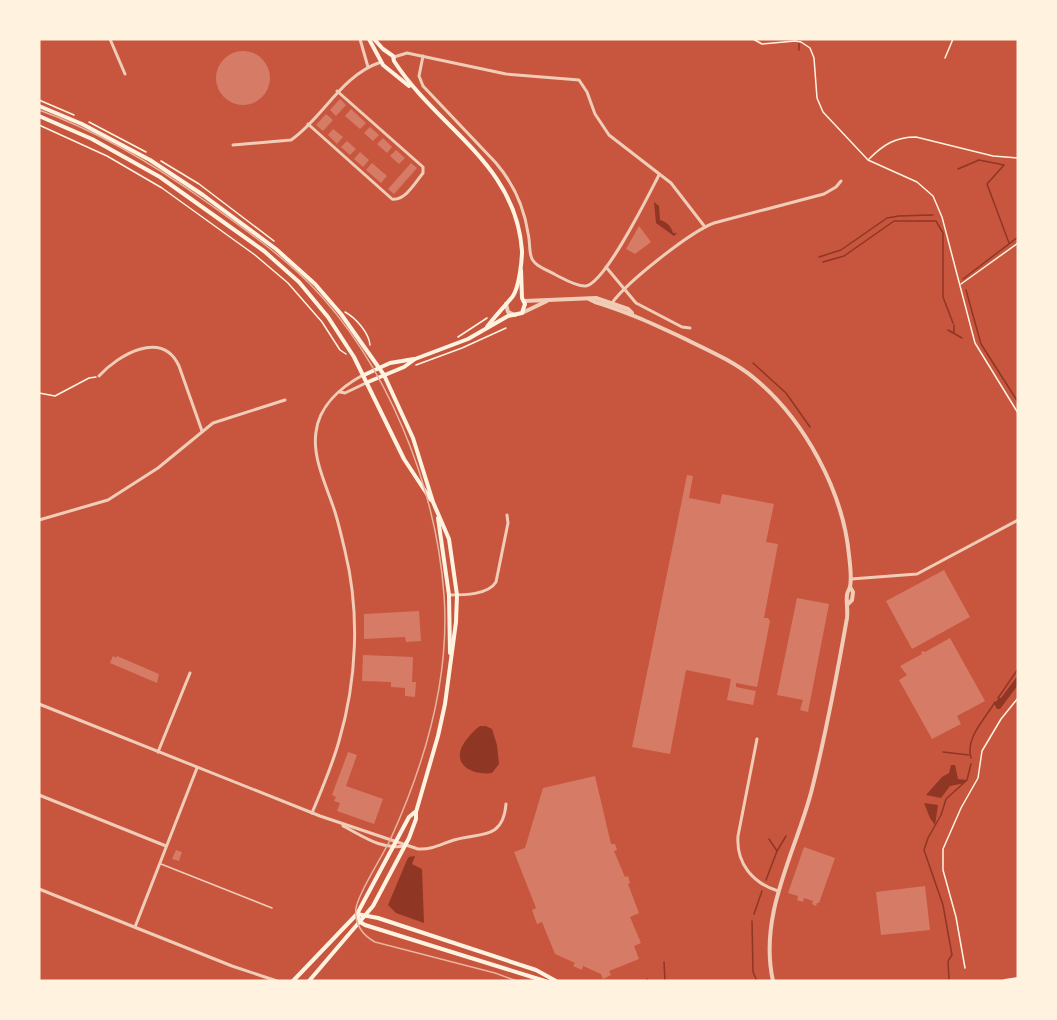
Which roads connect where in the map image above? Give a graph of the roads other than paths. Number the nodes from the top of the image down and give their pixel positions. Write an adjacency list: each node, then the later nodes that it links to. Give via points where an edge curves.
1 (110, 39): 11 (street)
2 (360, 39): 9 (street)
3 (369, 39): 8 (main road)
4 (374, 39): 5 (main road)
5 (387, 53): 7 (main road); 8 (street)
6 (423, 56): 7 (street, via 407,53); 18 (street, via 506,74 579,80 609,135); 21 (street, via 419,76 423,86 496,163 514,189 525,217 533,261 582,286 591,283)
7 (394, 59): 10 (street); 12 (main road)
8 (381, 60): 9 (street); 10 (main road)
9 (368, 67): 13 (street)
10 (387, 67): 12 (main road)
11 (125, 74)
12 (412, 88): 22 (main road, via 483,160 505,189 520,232)
13 (337, 91): 16 (street); 16 (street, via 424,168 409,190 401,198 392,199)
14 (39, 106): 34 (main road, via 150,160 258,236 315,284)
15 (39, 116): 35 (main road, via 138,164 264,251 299,282 328,317)
16 (308, 124): 17 (street, via 291,140)
17 (233, 145)
18 (659, 175): 20 (street); 21 (street)
19 (841, 181): 20 (street, via 824,194)
20 (705, 226): 23 (street)
21 (606, 267): 23 (street)
22 (521, 270): 24 (main road); 25 (main road)
23 (624, 289): 28 (street); 32 (street, via 636,303)
24 (513, 296): 25 (street); 27 (main road)
25 (523, 300): 26 (street); 29 (main road)
26 (548, 301): 28 (street, via 596,298); 29 (street)
27 (506, 303): 30 (street, via 507,310); 31 (main road)
28 (611, 305): 47 (street, via 734,364 783,406 812,449 837,499 847,537)
29 (522, 313): 30 (main road)
30 (515, 315): 31 (main road)
31 (487, 327): 33 (main road, via 468,339)
32 (690, 328)
33 (415, 359): 34 (main road); 36 (main road)
34 (380, 368): 35 (main road); 36 (main road)
35 (364, 375): 38 (main road); 39 (street, via 343,386)
36 (384, 375): 38 (main road); 42 (main road, via 413,438)
37 (99, 376): 41 (street, via 142,347 166,351 179,366)
38 (368, 382): 39 (street); 42 (main road, via 404,459)
39 (340, 392): 59 (street, via 320,416 315,442 348,567 353,662 340,737)
40 (285, 400): 41 (street, via 223,418)
41 (202, 431): 45 (street, via 121,494)
42 (433, 502): 43 (main road)
43 (438, 515): 48 (main road); 49 (main road, via 448,539)
44 (507, 515): 49 (street, via 496,582 484,591)
45 (39, 520)
46 (1018, 520): 47 (street, via 917,574)
47 (850, 579): 67 (street, via 841,649 812,790)
48 (449, 595): 49 (street); 50 (main road)
49 (457, 595): 50 (main road)
50 (450, 657): 58 (main road, via 441,720)
51 (190, 673): 54 (street)
52 (39, 704): 54 (street)
53 (757, 739): 67 (street, via 738,849 743,864 755,879)
54 (159, 752): 55 (street)
55 (197, 768): 59 (street); 62 (street)
56 (39, 795): 62 (street)
57 (506, 804): 63 (street, via 504,819 484,836 455,840 435,849)
58 (416, 812): 61 (main road); 63 (main road)
59 (312, 813): 60 (street)
60 (337, 822): 61 (street); 64 (street)
61 (396, 841): 63 (street); 64 (main road)
62 (166, 846): 65 (street)
63 (405, 846): 64 (street); 70 (main road)
64 (392, 848): 69 (main road)
65 (160, 864): 68 (lane); 72 (street)
66 (39, 889): 72 (street)
67 (778, 891): 81 (street, via 770,942)
68 (272, 908)
69 (357, 914): 70 (main road); 71 (main road); 77 (main road)
70 (366, 915): 71 (main road); 80 (main road, via 536,970)
71 (360, 922): 78 (main road); 79 (main road)
72 (135, 927): 73 (street)
73 (261, 977): 75 (street); 76 (street)
74 (1018, 979): 82 (main road)
75 (265, 981)
76 (277, 981)
77 (293, 981)
78 (309, 981)
79 (545, 981)
80 (556, 981)
81 (773, 981)
82 (1005, 981)

